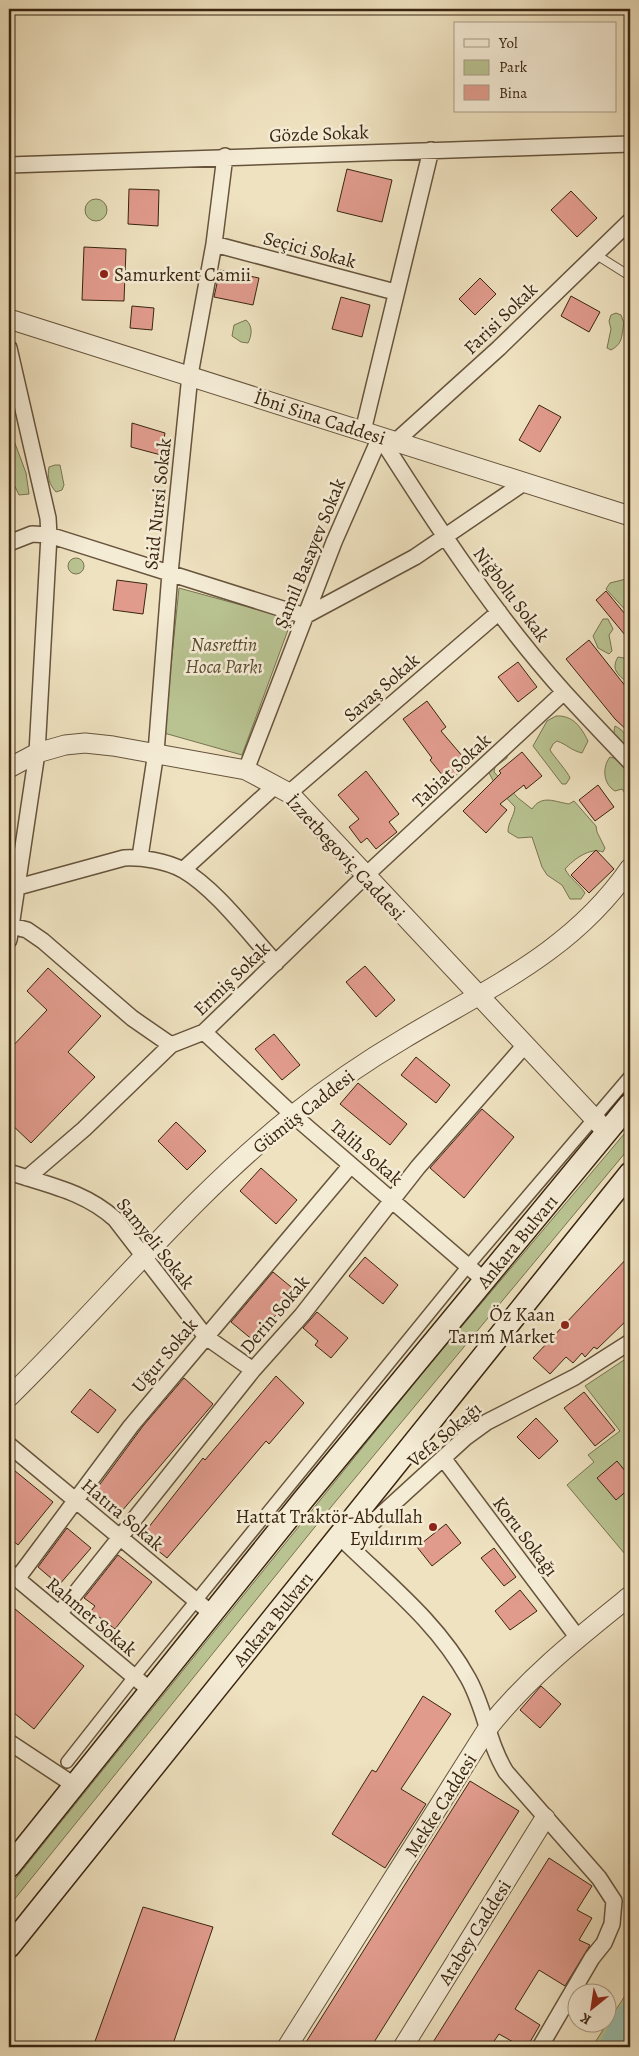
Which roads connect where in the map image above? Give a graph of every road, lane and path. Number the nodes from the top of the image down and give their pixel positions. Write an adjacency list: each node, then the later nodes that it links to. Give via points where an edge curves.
1 (630, 144): 2 (street, Gözde Sokak)
2 (431, 150): 3 (street, Gözde Sokak); 9 (street, Şamil Basayev Sokak)
3 (225, 156): 4 (street, Gözde Sokak); 6 (street, Said Nursi Sokak)
4 (9, 165)
5 (630, 222): 7 (street, Farisi Sokak)
6 (214, 244): 9 (street, Seçici Sokak); 12 (street, Said Nursi Sokak)
7 (595, 254): 8 (lane); 13 (street, Farisi Sokak, via 499,348)
8 (630, 276)
9 (395, 292): 13 (street, Şamil Basayev Sokak)
10 (9, 318): 12 (street, İbni Sina Caddesi)
11 (9, 348): 16 (street, via 48,518)
12 (190, 374): 13 (street, İbni Sina Caddesi); 19 (street, Said Nursi Sokak)
13 (379, 437): 14 (street, İbni Sina Caddesi); 17 (street, Niğbolu Sokak); 21 (street, Şamil Basayev Sokak)
14 (525, 482): 15 (street, İbni Sina Caddesi); 17 (street)
15 (630, 516)
16 (49, 535): 18 (street, via 32,534); 19 (street); 23 (street)
17 (445, 538): 20 (street, Niğbolu Sokak); 21 (street)
18 (9, 543)
19 (170, 574): 21 (street); 24 (street, Said Nursi Sokak)
20 (499, 612): 22 (street, Niğbolu Sokak); 28 (street, Savaş Sokak)
21 (305, 616): 27 (street, Şamil Basayev Sokak)
22 (564, 692): 25 (street, Niğbolu Sokak); 32 (street, Tabiat Sokak)
23 (37, 752): 24 (street, İzzetbegoviç Caddesi, via 85,744); 26 (street, İzzetbegoviç Caddesi); 33 (street)
24 (156, 752): 27 (street, İzzetbegoviç Caddesi); 29 (street, Said Nursi Sokak)
25 (630, 762)
26 (9, 768)
27 (246, 770): 28 (street, İzzetbegoviç Caddesi)
28 (282, 789): 31 (street, Savaş Sokak); 32 (street, İzzetbegoviç Caddesi)
29 (140, 857): 31 (street); 33 (street, via 124,858)
30 (630, 868): 36 (street, Gümüş Caddesi, via 608,898 554,947)
31 (182, 870): 35 (street, via 209,891)
32 (365, 876): 35 (street, Ermiş Sokak); 36 (street, İzzetbegoviç Caddesi)
33 (18, 887): 34 (street)
34 (10, 933): 38 (street, via 26,930 43,941 132,1018)
35 (276, 963): 37 (street, Ermiş Sokak)
36 (478, 998): 39 (street, İzzetbegoviç Caddesi); 42 (street, Gümüş Caddesi, via 368,1061)
37 (204, 1032): 38 (street, Ermiş Sokak); 42 (street, Talih Sokak)
38 (171, 1045): 47 (street, Ermiş Sokak, via 84,1129)
39 (525, 1045): 43 (street, İzzetbegoviç Caddesi); 48 (street, Derin Sokak, via 452,1126)
40 (630, 1076): 43 (street)
41 (630, 1104): 43 (main road, Ankara Bulvarı)
42 (293, 1115): 44 (street, Talih Sokak); 49 (street, Gümüş Caddesi, via 234,1167)
43 (600, 1126): 50 (street); 51 (main road, Ankara Bulvarı)
44 (351, 1165): 48 (street, Talih Sokak); 52 (street, Uğur Sokak)
45 (9, 1172): 47 (street, Samyeli Sokak)
46 (630, 1173): 60 (main road, Ankara Bulvarı)
47 (27, 1178): 49 (street, Samyeli Sokak, via 63,1188 102,1208 115,1219)
48 (392, 1200): 50 (street, Talih Sokak); 54 (street, Derin Sokak, via 302,1315)
49 (143, 1258): 52 (street, Samyeli Sokak); 55 (street, Gümüş Caddesi)
50 (468, 1266): 51 (street, Talih Sokak); 63 (street)
51 (484, 1280): 63 (main road, Ankara Bulvarı)
52 (206, 1337): 54 (street, Samyeli Sokak); 58 (street, Uğur Sokak, via 131,1426)
53 (630, 1342): 57 (street, Vefa Sokağı, via 575,1377 487,1422)
54 (253, 1370): 59 (street, Derin Sokak)
55 (9, 1397)
56 (9, 1445): 58 (street, Hatıra Sokak)
57 (443, 1458): 60 (street, Vefa Sokağı); 65 (street, Koru Sokağı)
58 (75, 1500): 59 (street, Hatıra Sokak); 61 (street, Uğur Sokak)
59 (119, 1537): 63 (street, Hatıra Sokak); 64 (street, Derin Sokak)
60 (343, 1540): 68 (street, via 401,1594 449,1647 470,1680); 74 (main road, Ankara Bulvarı)
61 (13, 1575): 64 (street, Rahmet Sokak)
62 (630, 1596): 65 (street, Mekke Caddesi)
63 (204, 1607): 66 (street); 67 (main road, Ankara Bulvarı)
64 (59, 1614): 66 (street, Rahmet Sokak)
65 (578, 1638): 68 (street, Mekke Caddesi, via 539,1671)
66 (134, 1676): 67 (street, Rahmet Sokak); 70 (street)
67 (150, 1690): 71 (main road, Ankara Bulvarı)
68 (488, 1728): 72 (street, via 497,1758); 75 (street, Mekke Caddesi)
69 (9, 1742): 71 (street)
70 (67, 1762)
71 (74, 1785): 73 (main road, Ankara Bulvarı)
72 (544, 1818): 76 (street, Atabey Caddesi); 77 (street, via 609,1890 615,1912 604,1943)
73 (9, 1867)
74 (9, 1947)
75 (287, 2047)
76 (403, 2047)
77 (540, 2047)

